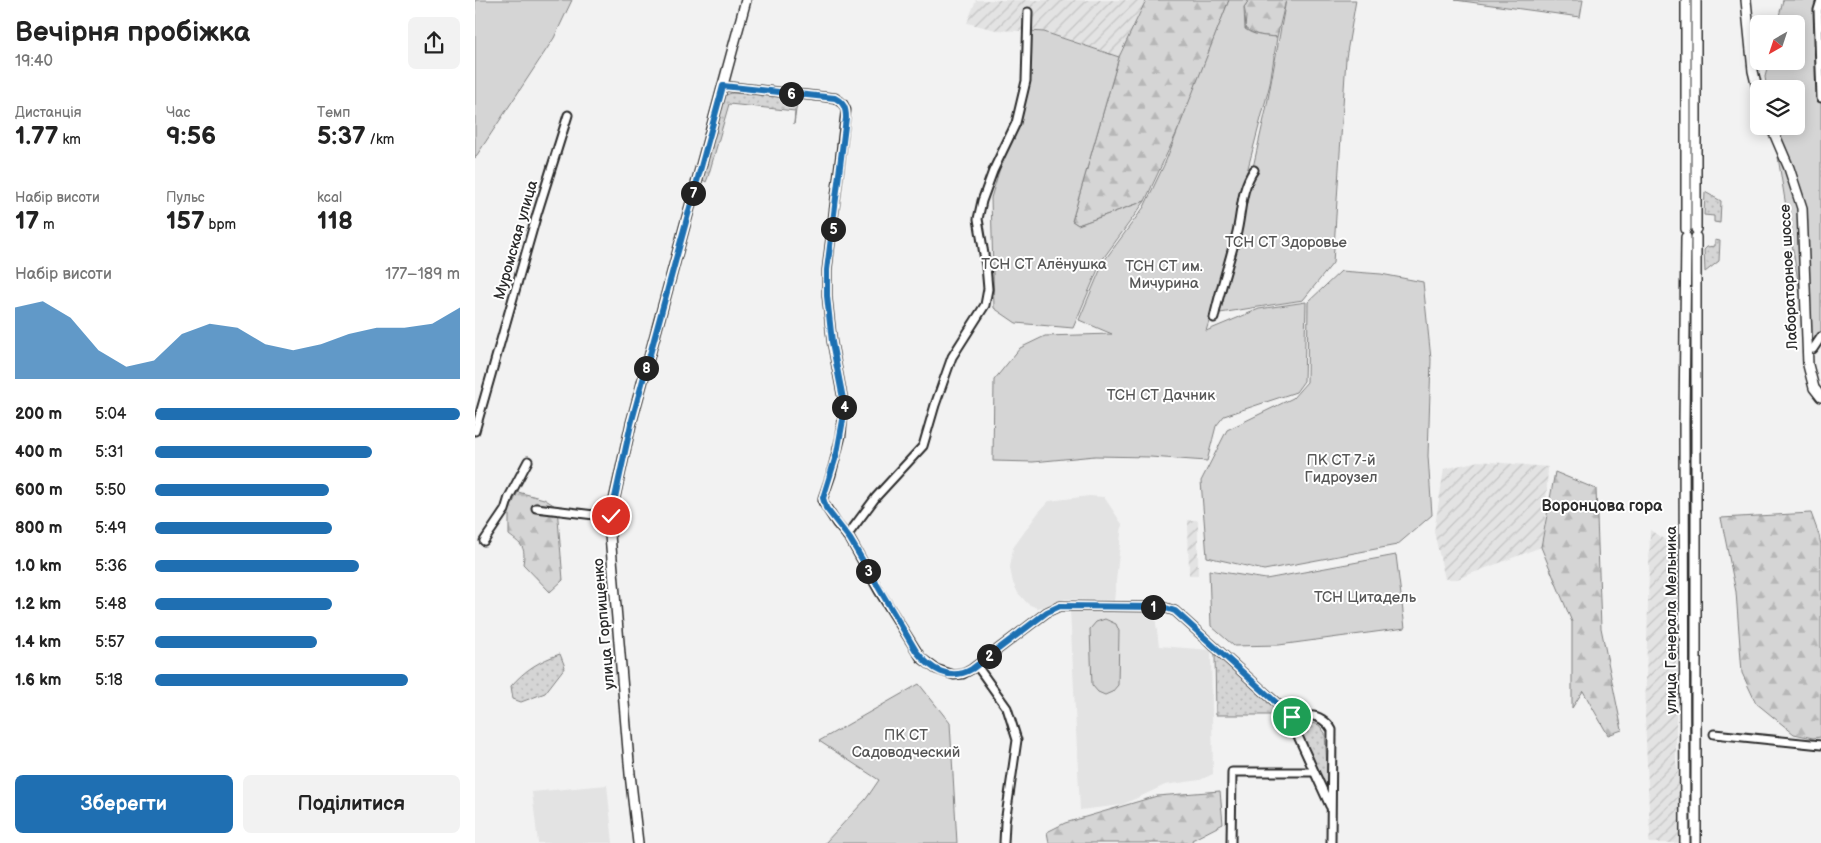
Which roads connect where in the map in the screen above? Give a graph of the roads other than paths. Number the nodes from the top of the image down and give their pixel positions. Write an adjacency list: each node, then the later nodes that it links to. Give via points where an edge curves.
1 (746, 0): 8 (main road, улица Горпищенко)
2 (1686, 0): 13 (main road, улица Генерала Мельника)
3 (1696, 0): 14 (main road, улица Генерала Мельника)
4 (1746, 0): 7 (main road)
5 (1821, 0): 9 (street)
6 (1027, 12): 28 (street, via 1026,81 1016,122 981,201 978,219 987,266 985,305 952,357 923,446 876,497)
7 (1755, 80)
8 (723, 86): 25 (main road, улица Горпищенко, via 631,424); 28 (street, via 835,98 846,110 827,270 832,342 844,404 837,453 823,498 826,508)
9 (1821, 98)
10 (567, 115): 22 (street, Муромская улица)
11 (1775, 135): 19 (main road, Лабораторное шоссе, via 1802,208)
12 (1254, 170): 17 (street, via 1248,178)
13 (1686, 228): 14 (main road, via 1691,223); 15 (main road, улица Генерала Мельника)
14 (1696, 228): 16 (main road, улица Генерала Мельника)
15 (1686, 247): 16 (main road, via 1691,243); 26 (main road, улица Генерала Мельника)
16 (1696, 247): 27 (main road, улица Генерала Мельника)
17 (1214, 318)
18 (1821, 337): 19 (street)
19 (1814, 346): 20 (street); 21 (main road, Лабораторное шоссе, via 1810,376)
20 (1821, 351)
21 (1821, 397)
22 (475, 431)
23 (528, 461): 29 (street, via 505,510)
24 (536, 508): 25 (street)
25 (611, 516): 36 (main road, улица Горпищенко)
26 (1685, 519): 27 (main road); 40 (main road, улица Генерала Мельника)
27 (1695, 519): 41 (main road, улица Генерала Мельника)
28 (847, 536): 30 (street, via 921,658 954,676)
29 (484, 541)
30 (977, 666): 31 (street, via 1033,622 1060,606 1163,607 1175,611); 37 (street, via 1007,708 1017,740)
31 (1300, 721): 34 (street, via 1297,734); 35 (street, via 1316,716 1327,722 1331,730)
32 (1714, 734): 33 (street)
33 (1821, 745)
34 (1313, 772): 35 (street); 38 (street, via 1232,772)
35 (1330, 806): 39 (street)
36 (638, 843)
37 (1004, 843)
38 (1231, 843)
39 (1331, 843)
40 (1685, 843)
41 (1696, 843)

